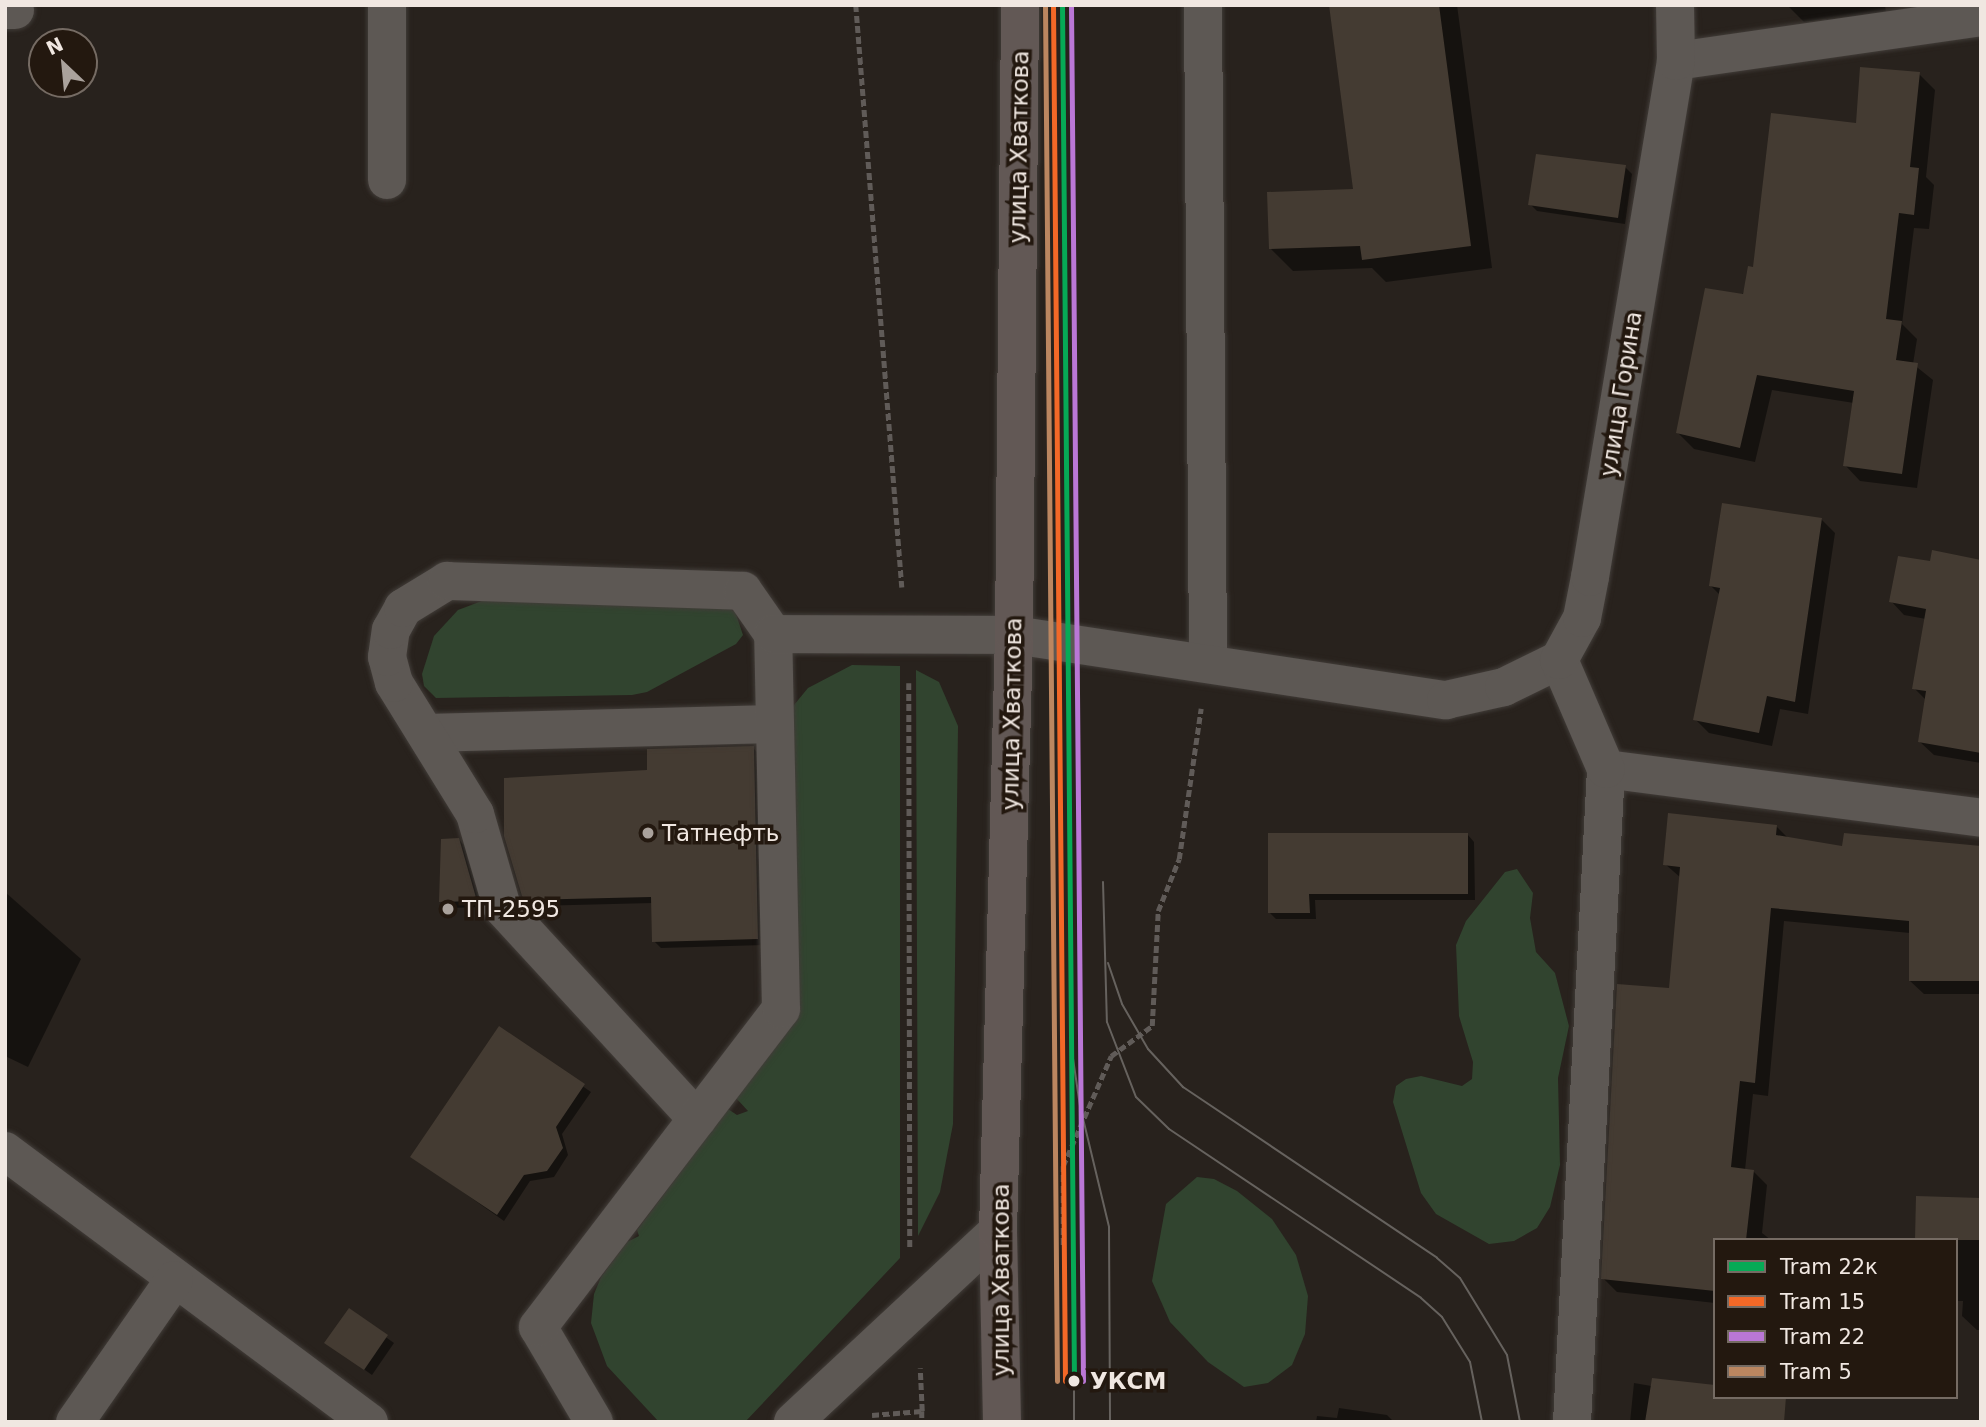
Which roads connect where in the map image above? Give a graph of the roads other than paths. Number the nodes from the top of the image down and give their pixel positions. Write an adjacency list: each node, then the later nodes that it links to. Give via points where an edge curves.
1 (387, 5): 7 (street)
2 (1020, 5): 9 (main road, улица Хваткова)
3 (1203, 5): 11 (street)
4 (1675, 5): 6 (street, улица Горина)
5 (1981, 17): 6 (street)
6 (1676, 61): 10 (street, улица Горина, via 1590,577 1581,618)
7 (387, 180)
8 (773, 634): 9 (street); 12 (street); 13 (street, via 743,591 447,581 403,608 391,630 387,657 394,683)
9 (1014, 635): 11 (street); 18 (main road, улица Хваткова)
10 (1559, 660): 11 (street, via 1504,687 1446,700); 14 (street)
11 (1208, 663)
12 (774, 724): 13 (street); 16 (street, via 781,1009)
13 (426, 733): 16 (street, via 475,814 502,907)
14 (1606, 769): 15 (street); 25 (street)
15 (1981, 818)
16 (698, 1119): 22 (street, via 538,1327)
17 (5, 1152): 19 (street)
18 (998, 1231): 23 (street); 24 (main road, улица Хваткова)
19 (174, 1280): 20 (street); 21 (street)
20 (75, 1422)
21 (369, 1422)
22 (594, 1422)
23 (793, 1422)
24 (1002, 1422)
25 (1572, 1422)

